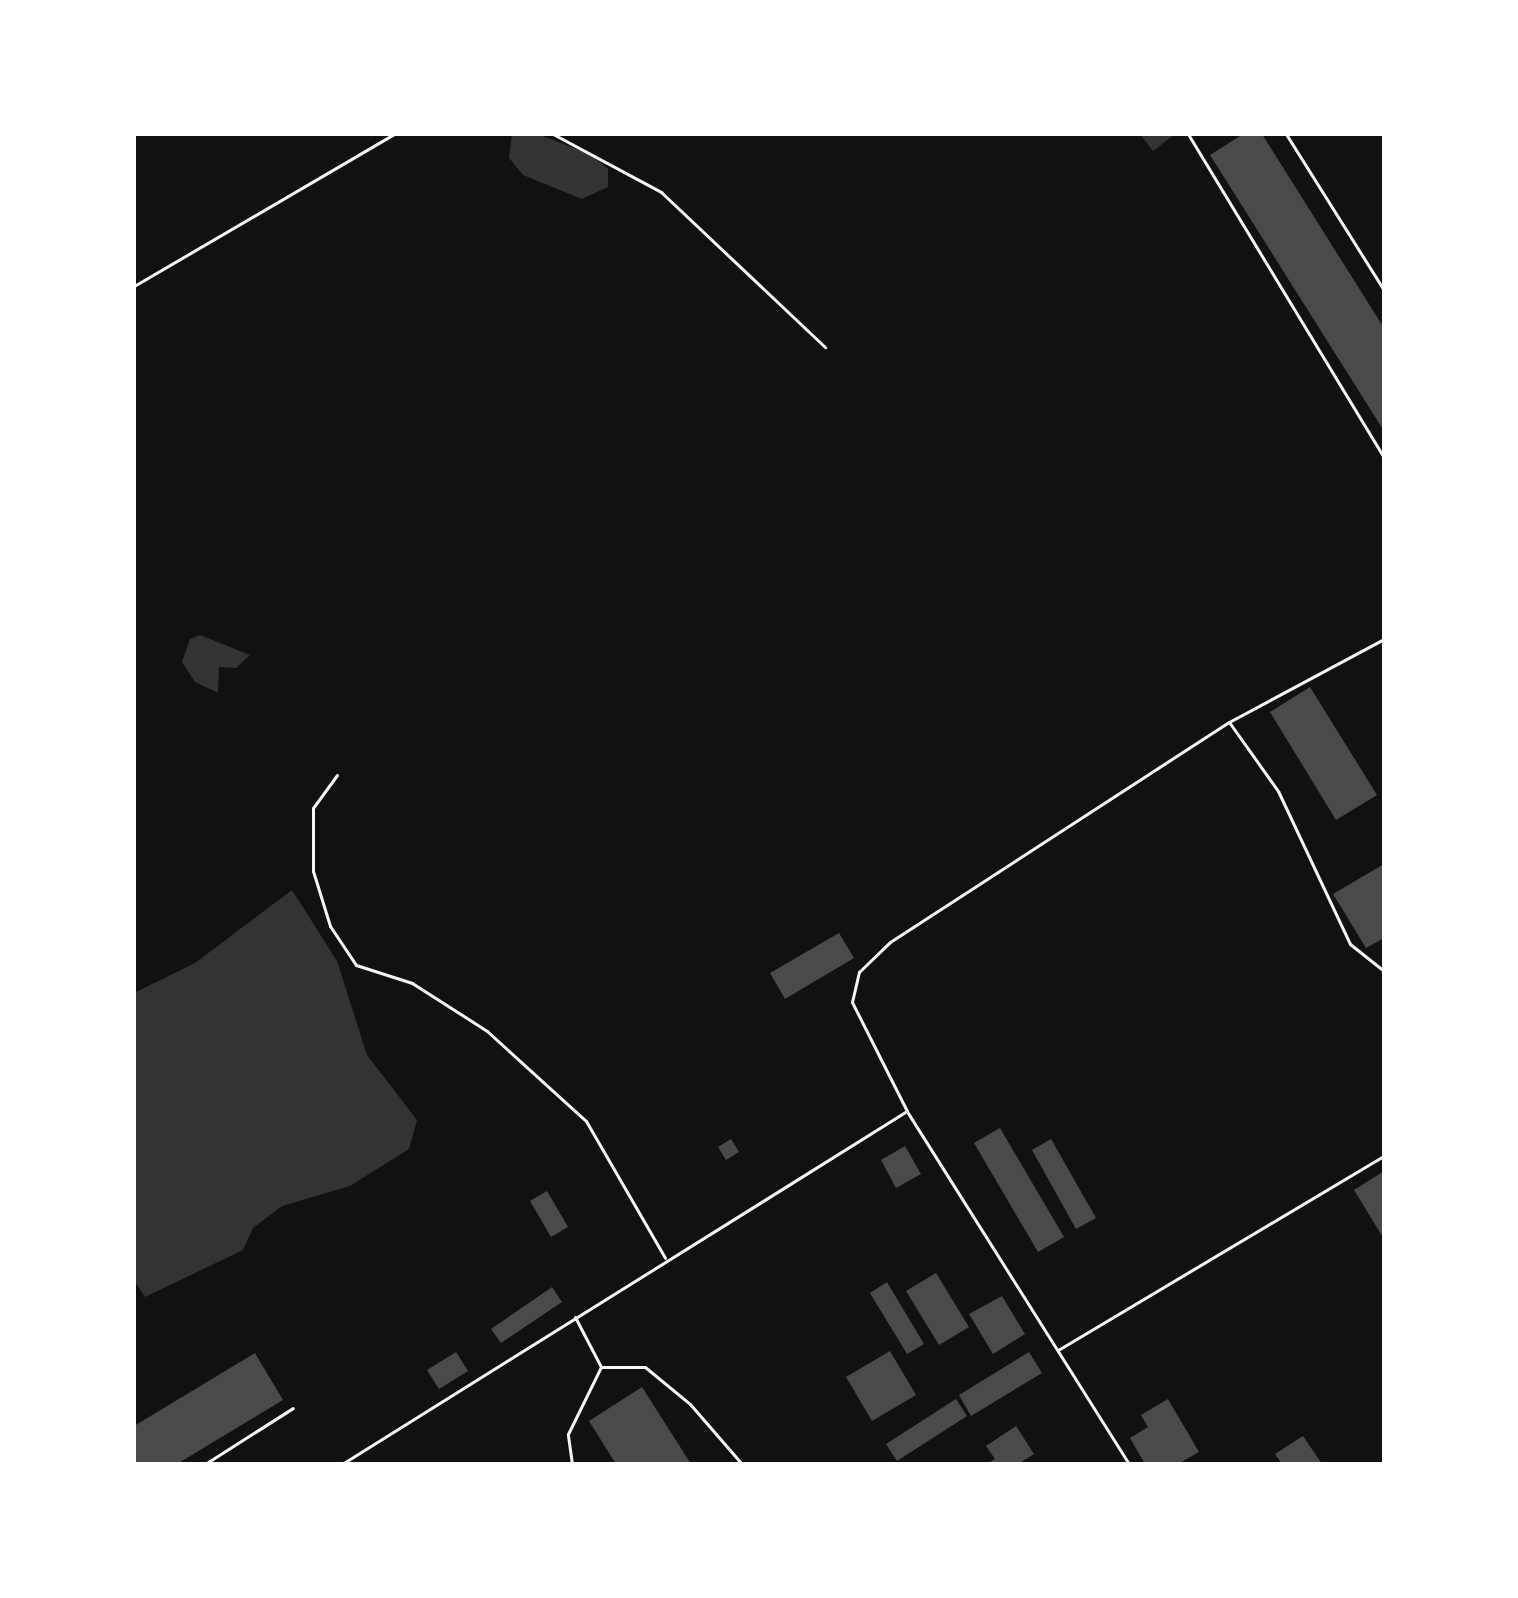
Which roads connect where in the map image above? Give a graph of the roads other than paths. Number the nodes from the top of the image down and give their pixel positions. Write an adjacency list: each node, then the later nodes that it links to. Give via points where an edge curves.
1 (394, 134): 5 (lane)
2 (553, 134): 7 (lane, via 661,192)
3 (1188, 134): 8 (lane)
4 (1286, 134): 6 (lane)
5 (134, 286)
6 (1384, 290)
7 (825, 347)
8 (1384, 457)
9 (1384, 639): 10 (lane)
10 (1229, 722): 12 (lane, via 1278,791 1350,944); 13 (lane, via 890,942 859,972 852,1002)
11 (337, 775): 15 (lane, via 313,808 313,871 338,939 356,965 412,983 487,1031 586,1121)
12 (1384, 971)
13 (907, 1111): 15 (lane); 17 (lane)
14 (1384, 1156): 17 (lane)
15 (665, 1258): 16 (lane)
16 (575, 1317): 18 (lane); 21 (lane)
17 (1058, 1350): 24 (lane)
18 (601, 1367): 22 (lane, via 568,1434); 23 (lane, via 645,1367 690,1404)
19 (293, 1408): 20 (lane)
20 (205, 1464)
21 (342, 1464)
22 (572, 1464)
23 (742, 1464)
24 (1129, 1464)

